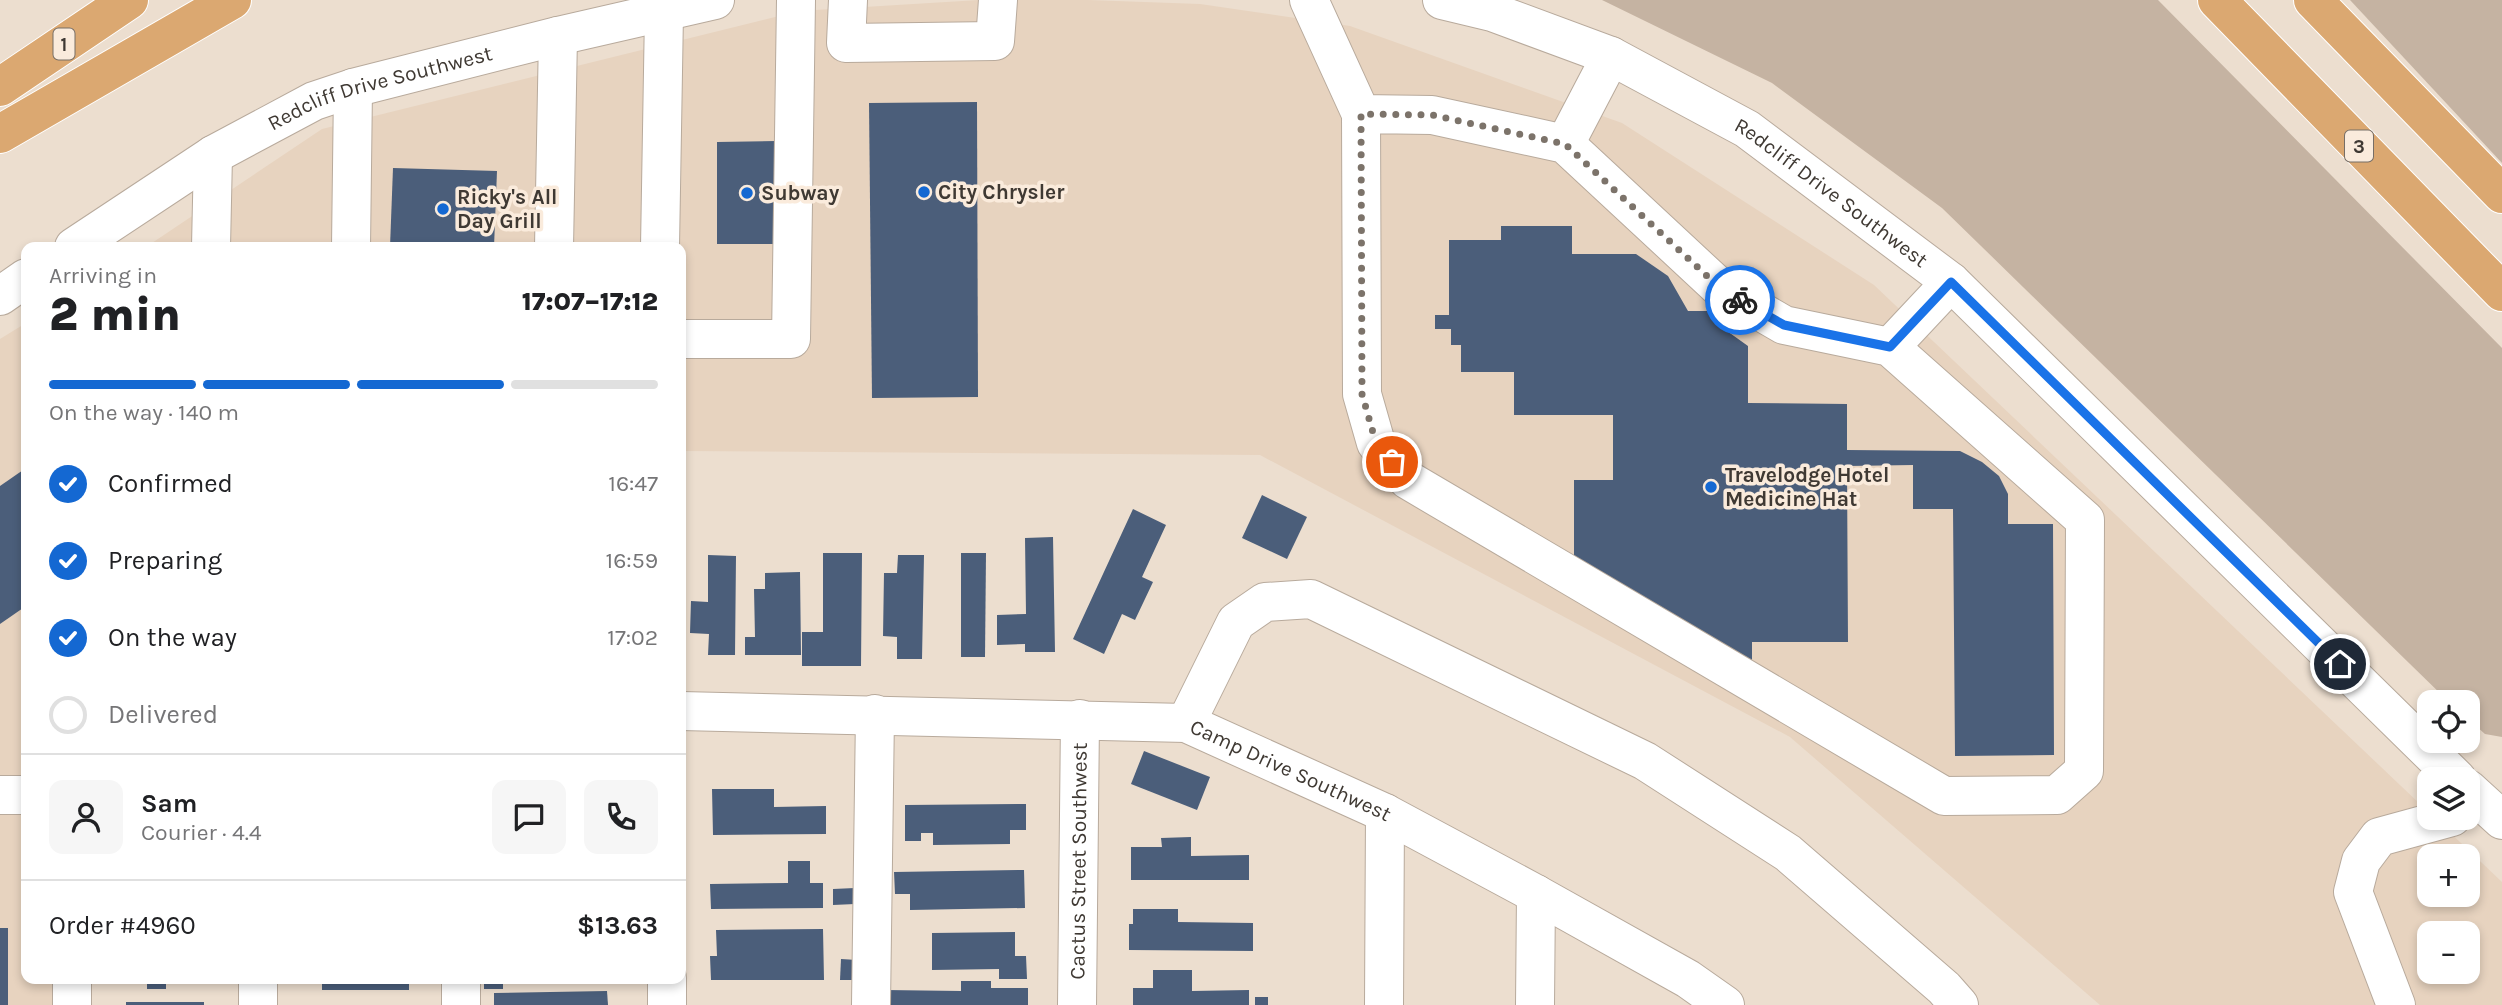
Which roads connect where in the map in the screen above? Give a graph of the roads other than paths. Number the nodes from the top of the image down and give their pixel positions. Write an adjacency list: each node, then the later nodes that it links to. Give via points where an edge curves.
1 (129, 0): 14 (highway, 1)
2 (232, 0): 17 (highway)
3 (715, 0): 11 (street, Redcliff Drive Southwest)
4 (796, 0): 30 (street, via 791,339)
5 (848, 0): 6 (street, via 846,44 995,41)
6 (998, 0)
7 (1309, 0): 16 (street)
8 (1442, 0): 13 (street, Redcliff Drive Southwest, via 1492,12)
9 (2217, 0): 28 (highway, 3)
10 (2313, 0): 20 (highway)
11 (664, 13): 12 (street, Redcliff Drive Southwest); 25 (street)
12 (558, 36): 15 (street, Redcliff Drive Southwest); 24 (street)
13 (1611, 55): 18 (street); 27 (street, Redcliff Drive Southwest, via 1747,129)
14 (0, 87)
15 (353, 88): 19 (street, Redcliff Drive Southwest, via 314,101); 23 (street)
16 (1361, 114): 18 (street, via 1432,115); 31 (street, via 1362,394 1376,443 1408,480 1944,796 2057,795 2084,771 2085,520)
17 (0, 134)
18 (1565, 144): 31 (street, via 1720,288 1784,325)
19 (213, 155): 21 (street, Redcliff Drive Southwest); 22 (street)
20 (2502, 194)
21 (82, 242)
22 (212, 242)
23 (351, 242)
24 (554, 242)
25 (660, 242)
26 (21, 281): 29 (street)
27 (1951, 282): 31 (street); 36 (street, Redcliff Drive Southwest)
28 (2502, 292)
29 (0, 296)
30 (686, 339)
31 (1890, 347)
32 (686, 711): 33 (street, Camp Drive Southwest)
33 (875, 714): 34 (street, Camp Drive Southwest); 51 (street)
34 (1080, 719): 35 (street, Camp Drive Southwest); 52 (street, Cactus Street Southwest)
35 (1186, 723): 39 (street, Camp Drive Southwest); 56 (street, via 1237,622 1265,602 1311,599 1645,761 1788,853)
36 (2445, 767)
37 (0, 795): 38 (street)
38 (21, 795)
39 (1385, 813): 41 (street, Camp Drive Southwest); 53 (street)
40 (2417, 826): 57 (street, via 2379,837 2361,861 2353,892)
41 (1536, 894): 46 (street, Camp Drive Southwest); 54 (street)
42 (72, 984): 47 (street)
43 (258, 984): 48 (street)
44 (461, 984): 49 (street)
45 (667, 984): 50 (street)
46 (1688, 992): 55 (street, Camp Drive Southwest)
47 (72, 1005)
48 (257, 1005)
49 (461, 1005)
50 (667, 1005)
51 (871, 1005)
52 (1077, 1005)
53 (1384, 1005)
54 (1535, 1005)
55 (1725, 1005)
56 (1959, 1005)
57 (2396, 1005)

